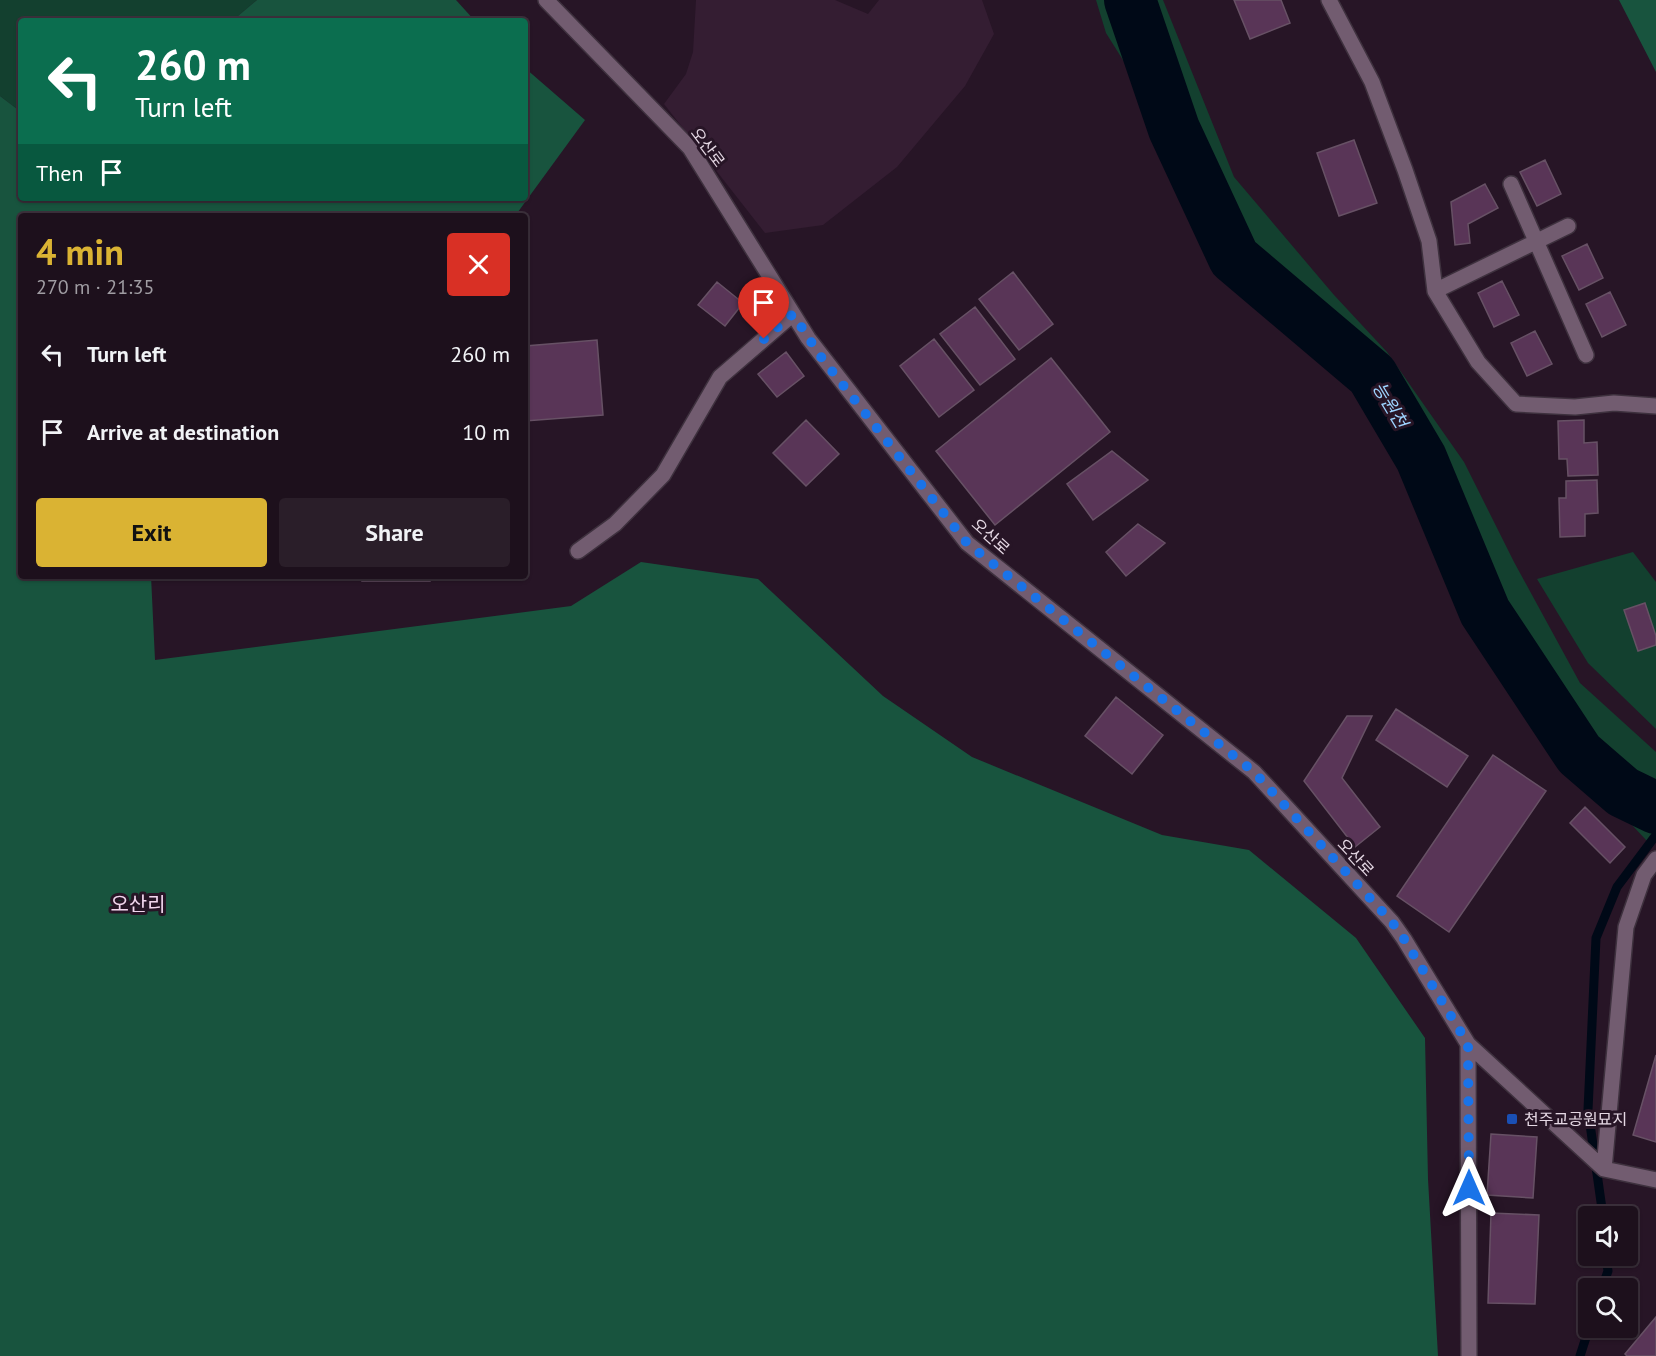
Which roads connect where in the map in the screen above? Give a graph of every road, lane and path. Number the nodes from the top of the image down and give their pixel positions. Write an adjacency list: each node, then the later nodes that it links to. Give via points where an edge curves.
1 (546, 0): 7 (street, 오산로, via 690,148)
2 (1329, 0): 6 (street, via 1372,82 1405,170 1429,241)
3 (1511, 184): 5 (street)
4 (1568, 226): 5 (street)
5 (1536, 242): 6 (street); 8 (street)
6 (1436, 291): 9 (street, via 1478,362 1516,404)
7 (793, 314): 10 (street, via 720,377 663,475 615,524); 12 (street, 오산로, via 821,357 967,543 1254,772 1392,922)
8 (1586, 355)
9 (1656, 406)
10 (578, 551)
11 (1656, 859): 13 (street, via 1644,875 1626,927)
12 (1468, 1044): 13 (street, 오산로); 15 (street)
13 (1603, 1168): 14 (street)
14 (1656, 1180)
15 (1469, 1356)

